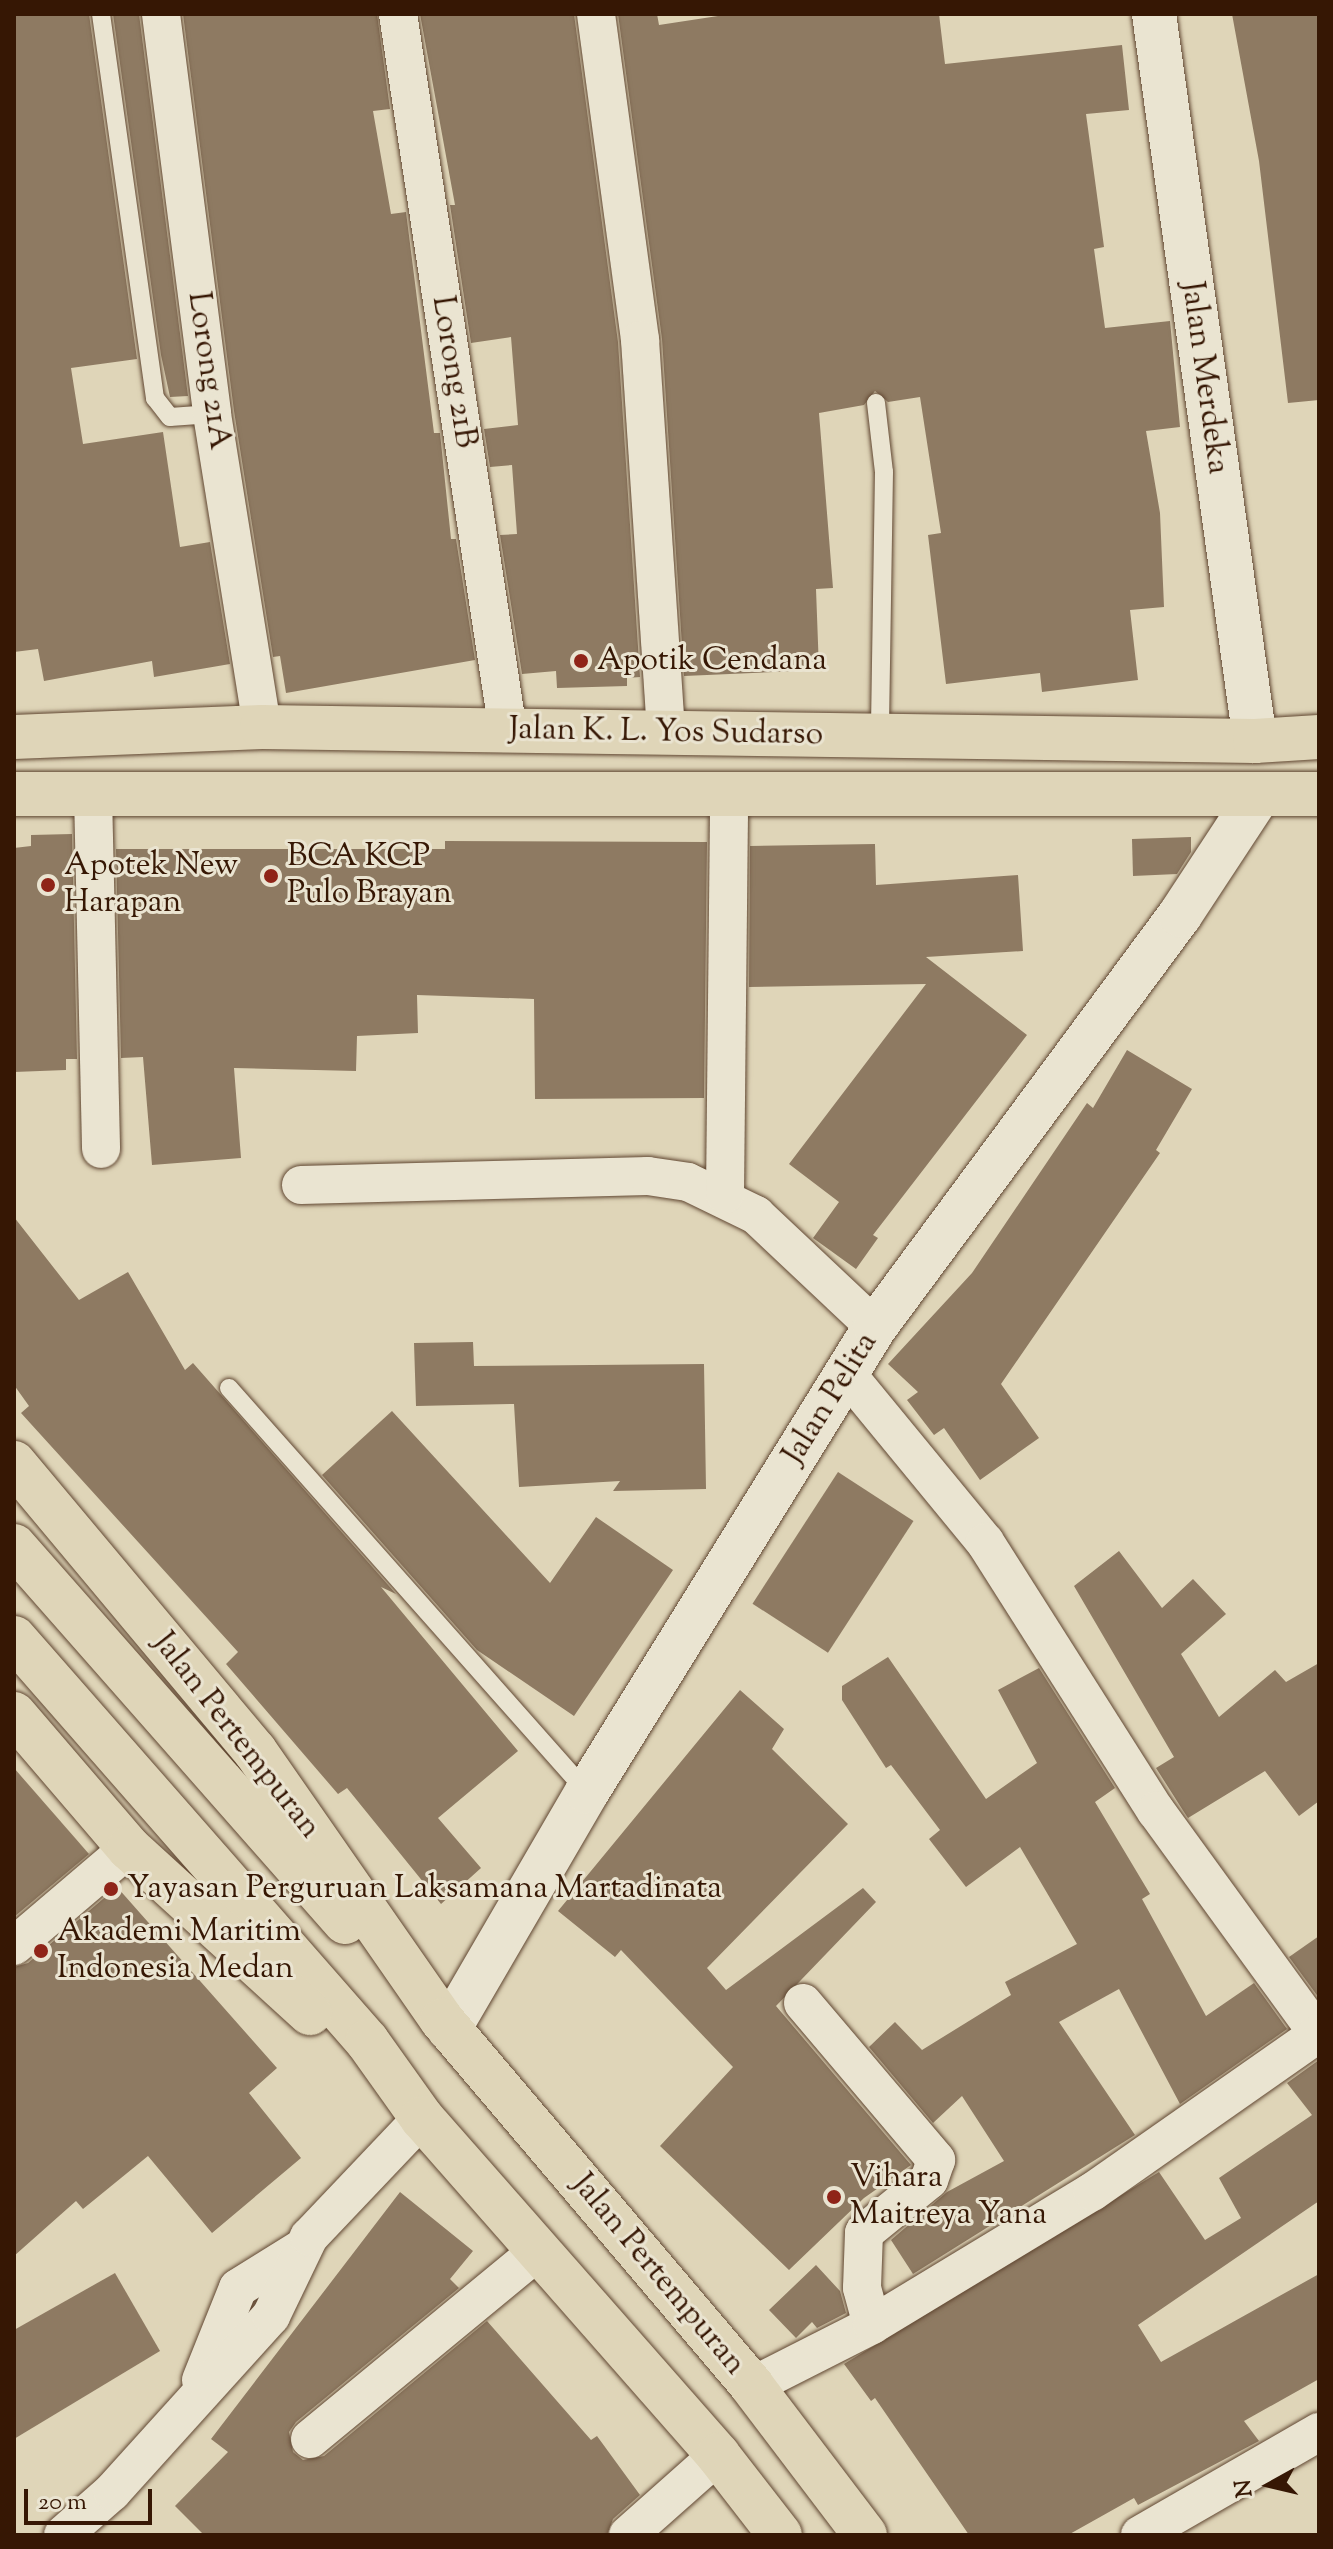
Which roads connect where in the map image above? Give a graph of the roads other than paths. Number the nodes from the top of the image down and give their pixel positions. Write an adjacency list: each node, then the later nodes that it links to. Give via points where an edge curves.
1 (101, 14): 7 (lane, via 155,398 170,417)
2 (161, 14): 7 (street, Lorong 21A)
3 (398, 14): 9 (street, Lorong 21B)
4 (596, 14): 10 (street, via 640,340)
5 (1154, 14): 14 (street, Jalan Merdeka)
6 (876, 403): 11 (lane, via 884,472)
7 (212, 414): 8 (street, Lorong 21A)
8 (262, 727): 9 (main road, Jalan K. L. Yos Sudarso); 12 (main road, Jalan K. L. Yos Sudarso)
9 (508, 731): 10 (main road, Jalan K. L. Yos Sudarso)
10 (666, 733): 11 (main road, Jalan K. L. Yos Sudarso)
11 (880, 735): 14 (main road, Jalan K. L. Yos Sudarso)
12 (14, 737)
13 (1319, 737): 14 (main road, Jalan K. L. Yos Sudarso)
14 (1255, 741)
15 (14, 794): 16 (main road, Jalan K. L. Yos Sudarso)
16 (93, 794): 18 (main road, Jalan K. L. Yos Sudarso); 20 (street)
17 (1319, 794): 19 (main road, Jalan K. L. Yos Sudarso)
18 (729, 795): 19 (main road, Jalan K. L. Yos Sudarso); 22 (street)
19 (1257, 798): 23 (street, Jalan Pelita, via 1180,915)
20 (101, 1149)
21 (301, 1185): 22 (street, via 648,1176)
22 (725, 1194): 23 (street, via 756,1215)
23 (875, 1327): 24 (street, Jalan Pelita)
24 (846, 1373): 30 (street, Jalan Pelita); 35 (street, via 985,1542 1156,1811)
25 (229, 1388): 30 (lane)
26 (14, 1463): 34 (main road, Jalan Pertempuran, via 255,1751)
27 (14, 1546): 34 (main road)
28 (14, 1638): 36 (main road, via 367,2041)
29 (14, 1714): 31 (main road)
30 (587, 1792): 34 (street, Jalan Pelita)
31 (129, 1848): 32 (street); 36 (main road)
32 (14, 1946)
33 (803, 2003): 38 (street, via 936,2160 929,2180 864,2233 862,2288)
34 (434, 2015): 39 (main road, Jalan Pertempuran)
35 (1318, 2033): 38 (street, via 1092,2192)
36 (417, 2112): 37 (main road); 43 (street, via 299,2250 271,2316 112,2492)
37 (538, 2251): 41 (street); 42 (main road)
38 (872, 2325): 39 (street)
39 (752, 2386): 46 (main road, Jalan Pertempuran)
40 (1319, 2432): 47 (street)
41 (310, 2439)
42 (718, 2455): 44 (street); 45 (main road)
43 (63, 2535)
44 (628, 2535)
45 (780, 2535)
46 (865, 2535)
47 (1140, 2535)

